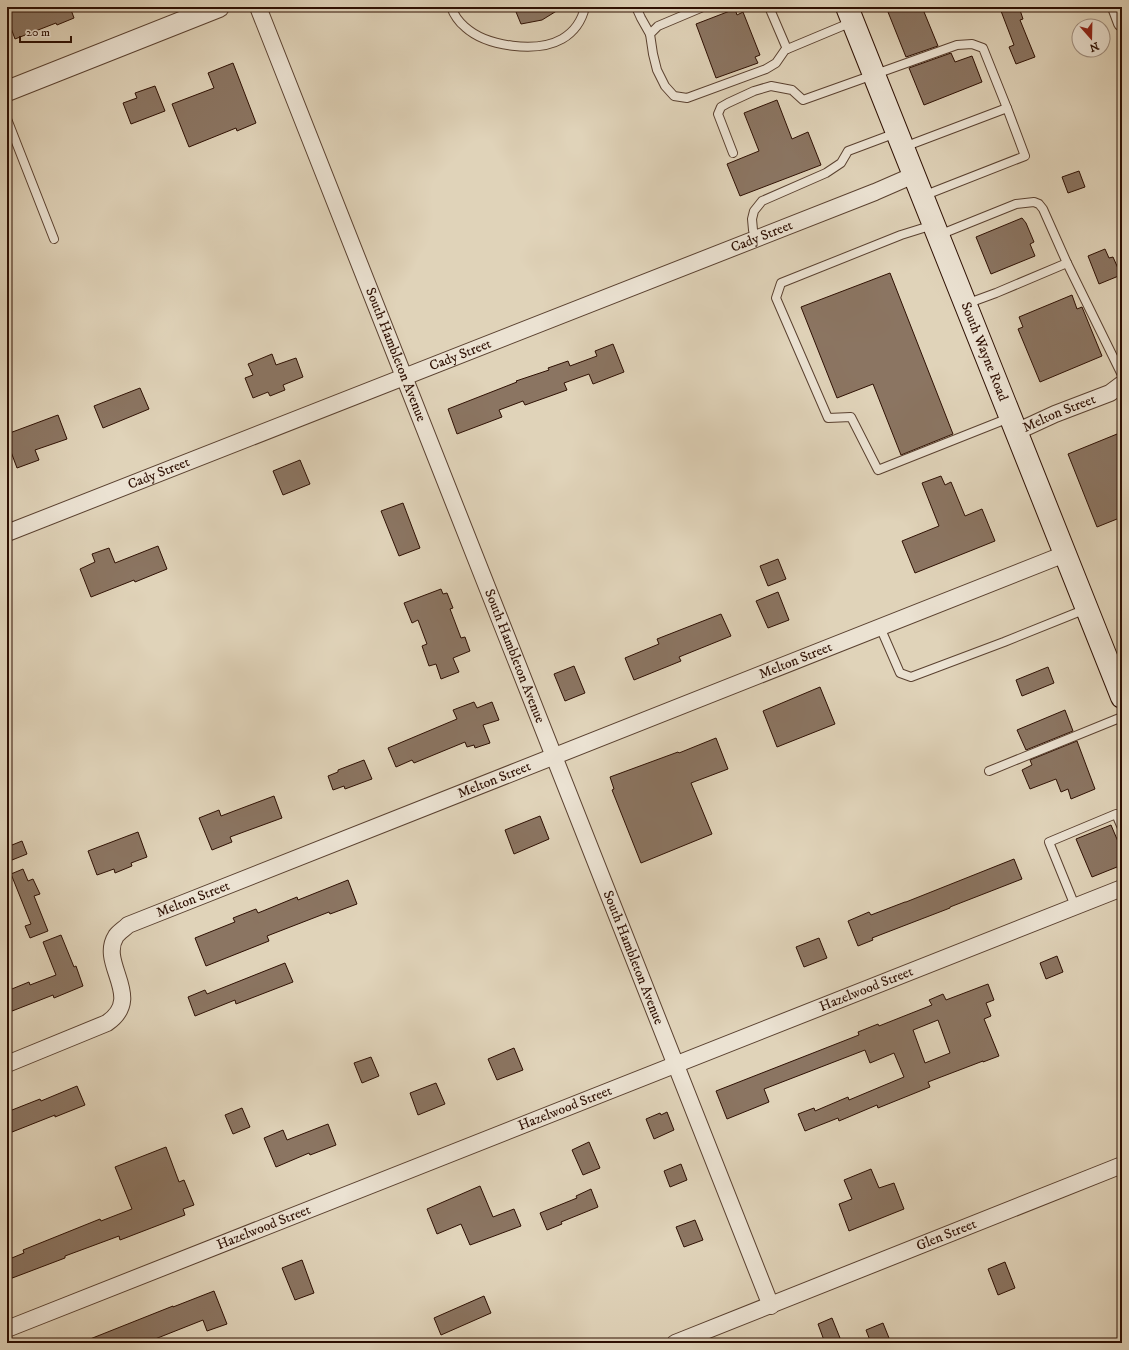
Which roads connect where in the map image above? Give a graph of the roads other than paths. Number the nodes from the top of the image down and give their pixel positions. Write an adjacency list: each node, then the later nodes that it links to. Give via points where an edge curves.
1 (219, 7): 14 (street)
2 (258, 7): 27 (street, South Hambleton Avenue)
3 (451, 7): 4 (lane, via 465,28 478,36 526,47 562,39 575,28 582,18)
4 (585, 7)
5 (636, 7): 11 (lane)
6 (703, 7): 11 (lane, via 658,26)
7 (769, 7): 12 (lane)
8 (1116, 7): 10 (street)
9 (850, 14): 12 (lane); 13 (main road, South Wayne Road)
10 (1122, 23)
11 (650, 34): 12 (lane, via 652,54 665,86 674,96 687,98 766,69 776,63)
12 (787, 49)
13 (874, 74): 15 (lane, via 957,45 972,44 983,48); 17 (main road, South Wayne Road); 18 (lane, via 803,100 792,90 771,86 728,103 721,107 718,114)
14 (7, 91)
15 (1007, 108): 17 (lane); 20 (lane, via 1025,156)
16 (7, 119): 22 (lane)
17 (900, 140): 19 (main road, South Wayne Road); 23 (lane, via 848,151 841,163 826,173 762,201 754,211 752,219)
18 (733, 153)
19 (914, 175): 20 (main road, South Wayne Road); 23 (street, Cady Street)
20 (922, 196): 21 (main road, South Wayne Road)
21 (936, 230): 24 (lane, via 1016,204 1034,202 1043,209); 25 (main road, South Wayne Road); 29 (lane, via 901,235 781,283 776,298 828,418 851,417 878,470)
22 (54, 239)
23 (756, 239): 27 (street, Cady Street)
24 (1067, 263): 25 (lane); 26 (lane)
25 (965, 304): 29 (main road, South Wayne Road)
26 (1122, 375)
27 (405, 377): 30 (street, Cady Street); 36 (street, South Hambleton Avenue)
28 (1122, 384): 29 (street, Melton Street, via 1110,393 1055,414)
29 (1014, 425): 31 (main road, South Wayne Road)
30 (7, 533)
31 (1065, 554): 32 (main road, South Wayne Road); 33 (street, Melton Street)
32 (1087, 608): 33 (lane, via 911,677 900,673); 34 (main road, South Wayne Road)
33 (880, 627): 36 (street, Melton Street)
34 (1122, 697)
35 (1122, 717): 37 (lane)
36 (553, 757): 43 (street, Melton Street, via 128,925 116,936 112,947 113,962 123,996 115,1018); 44 (street, South Hambleton Avenue)
37 (989, 771)
38 (1122, 828): 40 (lane, via 1116,814 1049,842)
39 (1122, 888): 40 (street, Hazelwood Street)
40 (1075, 906): 44 (street, Hazelwood Street)
41 (1122, 1054): 42 (lane)
42 (1122, 1062)
43 (7, 1064)
44 (675, 1065): 46 (street, South Hambleton Avenue); 47 (street, Hazelwood Street)
45 (1122, 1165): 46 (street, Glen Street)
46 (772, 1306): 48 (street, Glen Street)
47 (7, 1329)
48 (675, 1343)

